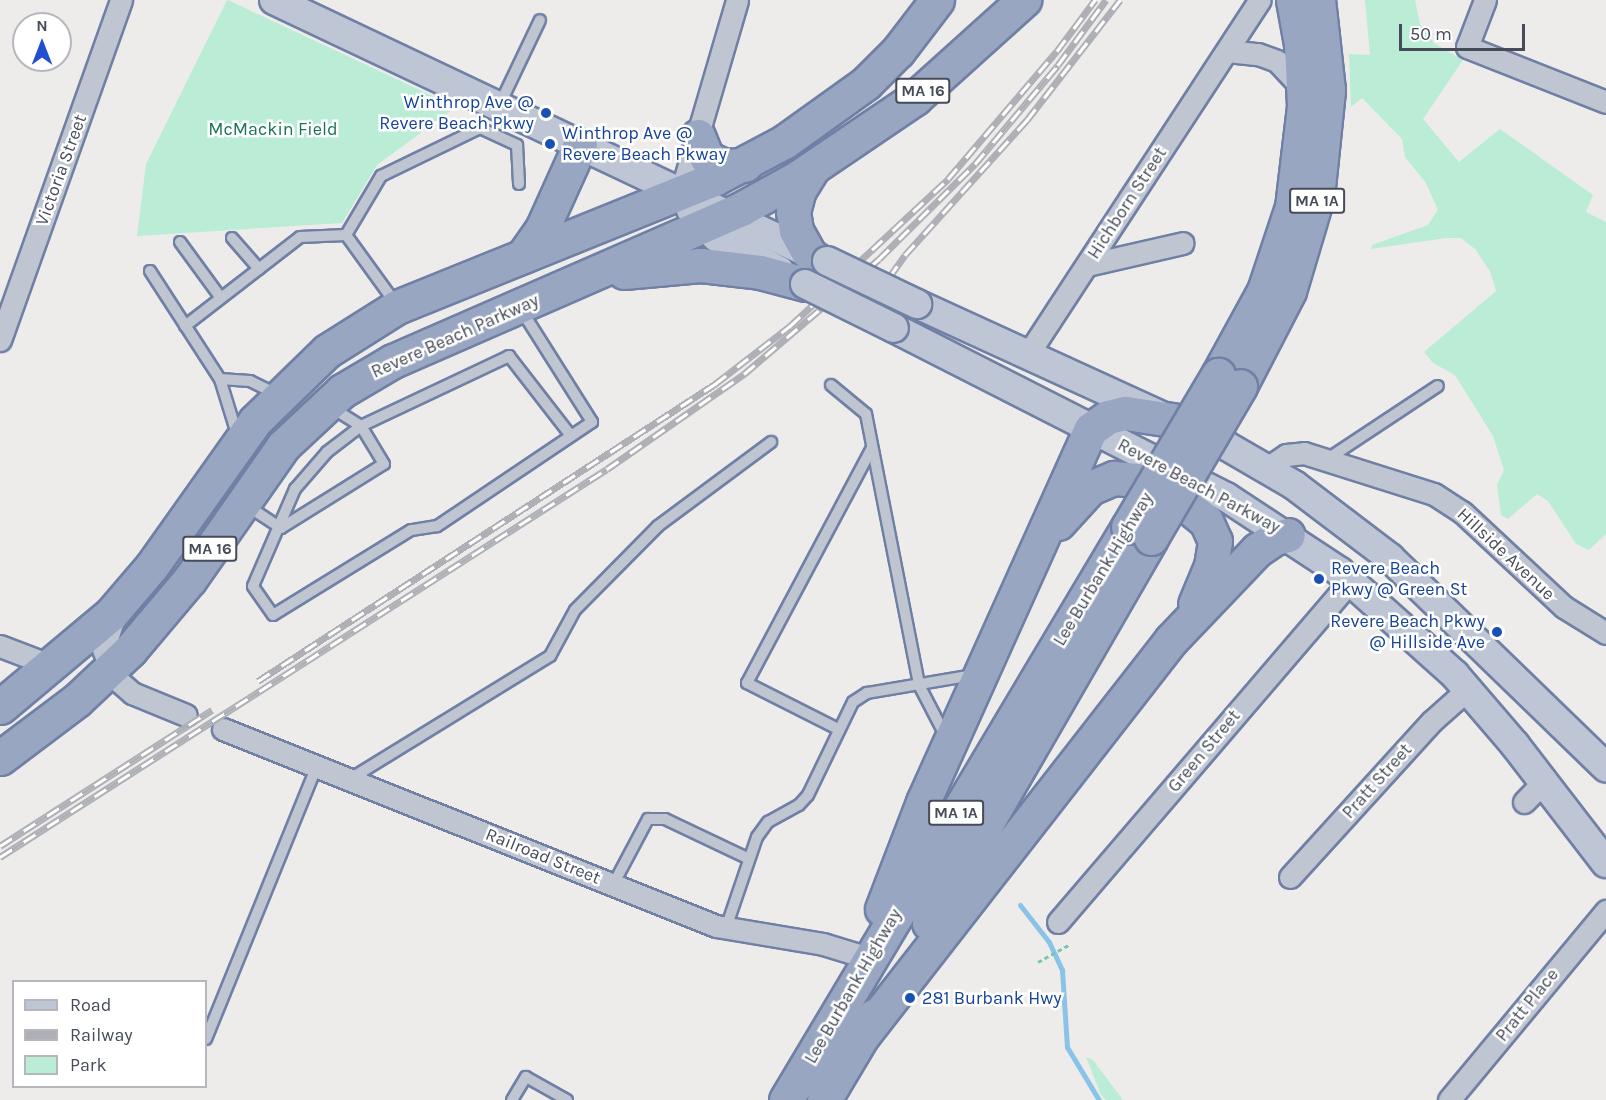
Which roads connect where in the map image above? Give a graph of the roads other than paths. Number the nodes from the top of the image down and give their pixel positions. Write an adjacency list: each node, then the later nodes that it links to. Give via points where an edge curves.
1 (121, 0): 36 (street, Victoria Street)
2 (274, 0): 14 (main road)
3 (737, 0): 15 (street)
4 (937, 0): 17 (highway, MA 16, via 898,51 866,83 815,123)
5 (1024, 0): 18 (highway, MA 16, via 915,98)
6 (1260, 0): 11 (street, Hichborn Street)
7 (1293, 0): 12 (highway, Lee Burbank Highway / MA 1A)
8 (1318, 0): 40 (highway, Lee Burbank Highway / MA 1A, via 1328,98 1317,197 1289,291)
9 (1485, 0): 13 (street, via 1467,47)
10 (540, 20): 14 (lane)
11 (1227, 51): 12 (street, via 1258,54 1277,61); 27 (street, Hichborn Street)
12 (1304, 92): 40 (highway, Lee Burbank Highway / MA 1A, via 1298,175 1282,243)
13 (1606, 102)
14 (510, 124): 16 (main road); 19 (lane); 22 (lane, via 480,128 381,176)
15 (698, 136): 17 (highway, via 707,158 724,166); 20 (street)
16 (580, 145): 20 (main road); 26 (highway, via 542,229)
17 (745, 165): 20 (highway, MA 16)
18 (812, 169): 21 (highway, MA 16); 28 (highway, via 799,190 793,212 796,230)
19 (519, 184)
20 (681, 192): 21 (main road, Revere Beach Parkway); 26 (highway, MA 16)
21 (715, 220): 28 (main road, Revere Beach Parkway, via 724,243); 31 (highway, Revere Beach Parkway / MA 16)
22 (346, 235): 29 (lane, via 300,237); 34 (lane)
23 (232, 238): 29 (lane)
24 (180, 242): 32 (lane)
25 (1183, 243): 27 (street)
26 (523, 256): 34 (highway, MA 16)
27 (1087, 265): 38 (street, Hichborn Street)
28 (813, 266): 31 (highway, via 748,270 689,265 640,269); 38 (main road, Revere Beach Parkway, bridge, via 917,304); 47 (main road, Revere Beach Parkway, bridge, via 894,328)
29 (259, 269): 32 (lane)
30 (150, 271): 35 (lane)
31 (572, 283): 33 (highway, Revere Beach Parkway / MA 16)
32 (221, 298): 35 (lane)
33 (519, 306): 37 (highway, Revere Beach Parkway / MA 16); 48 (lane, via 592,422)
34 (397, 307): 37 (highway, via 418,304 430,311 434,333); 43 (highway, MA 16, via 327,351)
35 (186, 326): 39 (lane)
36 (0, 340)
37 (422, 348): 44 (highway, Revere Beach Parkway / MA 16, via 375,370)
38 (1028, 354): 45 (main road, Revere Beach Parkway)
39 (220, 379): 43 (lane, via 250,381); 49 (lane)
40 (1229, 381): 56 (highway, Lee Burbank Highway / MA 1A, bridge)
41 (831, 385): 51 (lane, via 866,414)
42 (1438, 386): 52 (lane)
43 (278, 395): 49 (highway, MA 16)
44 (326, 404): 46 (lane); 54 (highway, Revere Beach Parkway / MA 16, via 284,446)
45 (1172, 420): 47 (highway, via 1126,413 1108,417); 53 (main road, Revere Beach Parkway)
46 (361, 426): 48 (lane, via 509,356); 55 (lane, via 311,468 292,495); 55 (lane, via 384,464)
47 (1090, 429): 57 (main road, Revere Beach Parkway, via 1226,497); 58 (highway)
48 (571, 436): 55 (lane, via 437,526 411,530 273,615 253,586)
49 (240, 441): 60 (highway, MA 16)
50 (771, 442): 77 (lane, via 658,526 575,609 550,656)
51 (872, 448): 67 (lane); 72 (lane, via 747,683)
52 (1326, 460): 53 (street, Hillside Avenue, via 1291,453); 61 (street, Hillside Avenue, via 1369,477 1420,489 1448,503 1564,607)
53 (1267, 468): 76 (main road, Revere Beach Parkway, via 1344,519 1390,558)
54 (243, 502): 55 (lane); 66 (highway, Revere Beach Parkway / MA 16, via 171,604)
55 (281, 528)
56 (1140, 532): 87 (highway, Lee Burbank Highway / MA 1A); 88 (highway, Lee Burbank Highway / MA 1A)
57 (1288, 535): 59 (main road, Revere Beach Parkway); 62 (highway, via 1257,550)
58 (1038, 549): 62 (highway, via 1078,500 1108,479 1136,480 1194,509 1213,534 1213,557 1198,598); 65 (highway)
59 (1350, 580): 68 (main road, Revere Beach Parkway); 85 (street, Green Street)
60 (119, 606): 64 (highway, MA 16); 66 (street, via 104,640)
61 (1606, 633)
62 (1171, 640): 88 (highway)
63 (0, 646): 64 (street)
64 (52, 666): 69 (highway, MA 16)
65 (983, 670): 67 (lane, via 954,680); 73 (highway)
66 (110, 671): 70 (street, via 129,691); 74 (highway, Revere Beach Parkway / MA 16)
67 (919, 685): 72 (lane, via 862,695 853,702); 73 (lane)
68 (1468, 689): 78 (main road, Revere Beach Parkway); 82 (street, Pratt Street, via 1432,721)
69 (0, 707)
70 (186, 715)
71 (223, 729): 75 (street, Railroad Street)
72 (838, 729): 80 (lane, via 808,795 799,805 768,822)
73 (948, 746): 87 (highway, via 898,865)
74 (0, 758)
75 (317, 766): 77 (street, Railroad Street); 89 (lane)
76 (1606, 767)
77 (350, 779): 83 (street, Railroad Street)
78 (1544, 781): 79 (street); 81 (main road, Revere Beach Parkway)
79 (1524, 802)
80 (747, 858): 83 (lane, via 665,819 648,819); 86 (lane)
81 (1606, 863)
82 (1290, 877)
83 (613, 885): 86 (street, Railroad Street)
84 (1606, 911): 94 (street, Pratt Place)
85 (1058, 922)
86 (726, 928): 87 (street, Railroad Street, via 823,944)
87 (869, 958): 92 (highway, Lee Burbank Highway / MA 1A)
88 (862, 1035): 93 (highway, Lee Burbank Highway / MA 1A)
89 (207, 1037)
90 (512, 1100): 91 (lane, via 526,1077)
91 (567, 1100)
92 (786, 1100)
93 (824, 1100)
94 (1449, 1100)

